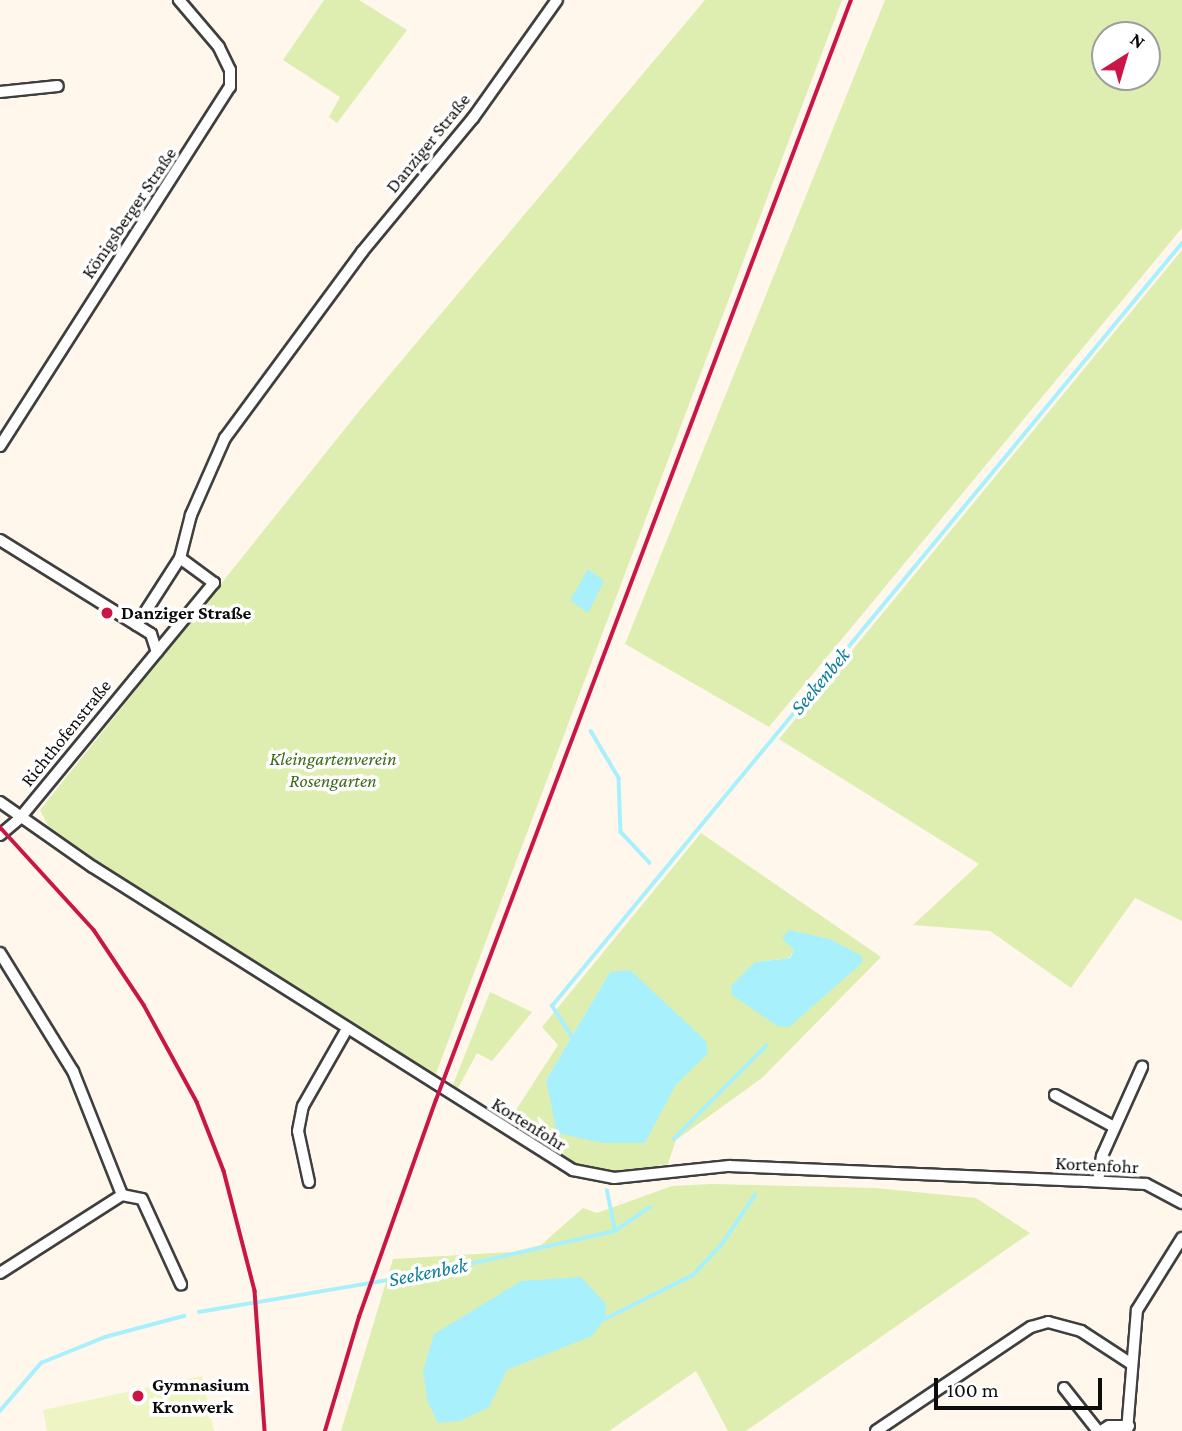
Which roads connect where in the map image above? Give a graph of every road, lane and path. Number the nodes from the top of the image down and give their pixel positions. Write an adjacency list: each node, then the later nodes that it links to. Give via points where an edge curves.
1 (178, 0): 5 (street, Königsberger Straße, via 219,47 230,70 230,86)
2 (557, 0): 7 (street, Danziger Straße, via 472,118 362,252 225,438 191,515)
3 (58, 86): 4 (street)
4 (0, 92)
5 (0, 446)
6 (0, 540): 8 (street)
7 (180, 558): 8 (street, Danziger Straße); 9 (street, via 214,583)
8 (137, 625): 9 (street, via 150,634)
9 (157, 652): 11 (street, Richthofenstraße)
10 (0, 802): 11 (street, Kortenfohr)
11 (20, 818): 12 (street, Richthofenstraße); 14 (street, Kortenfohr)
12 (0, 835)
13 (0, 953): 20 (street, via 73,1071)
14 (347, 1030): 18 (street, Kortenfohr, via 548,1158 597,1177 729,1166); 19 (street, via 303,1106 298,1131)
15 (1142, 1067): 17 (street)
16 (1055, 1095): 17 (street)
17 (1114, 1127): 18 (street)
18 (1098, 1181): 21 (street, Kortenfohr, via 1146,1184)
19 (309, 1182)
20 (122, 1195): 23 (street); 24 (street, via 142,1199)
21 (1182, 1203)
22 (1182, 1238): 25 (street, via 1141,1297)
23 (0, 1273)
24 (181, 1284)
25 (1130, 1363): 27 (street); 28 (street, via 1081,1331 1048,1322 1031,1327)
26 (1064, 1388): 29 (street)
27 (1128, 1429): 29 (street, via 1109,1426)
28 (877, 1431)
29 (1099, 1431)

